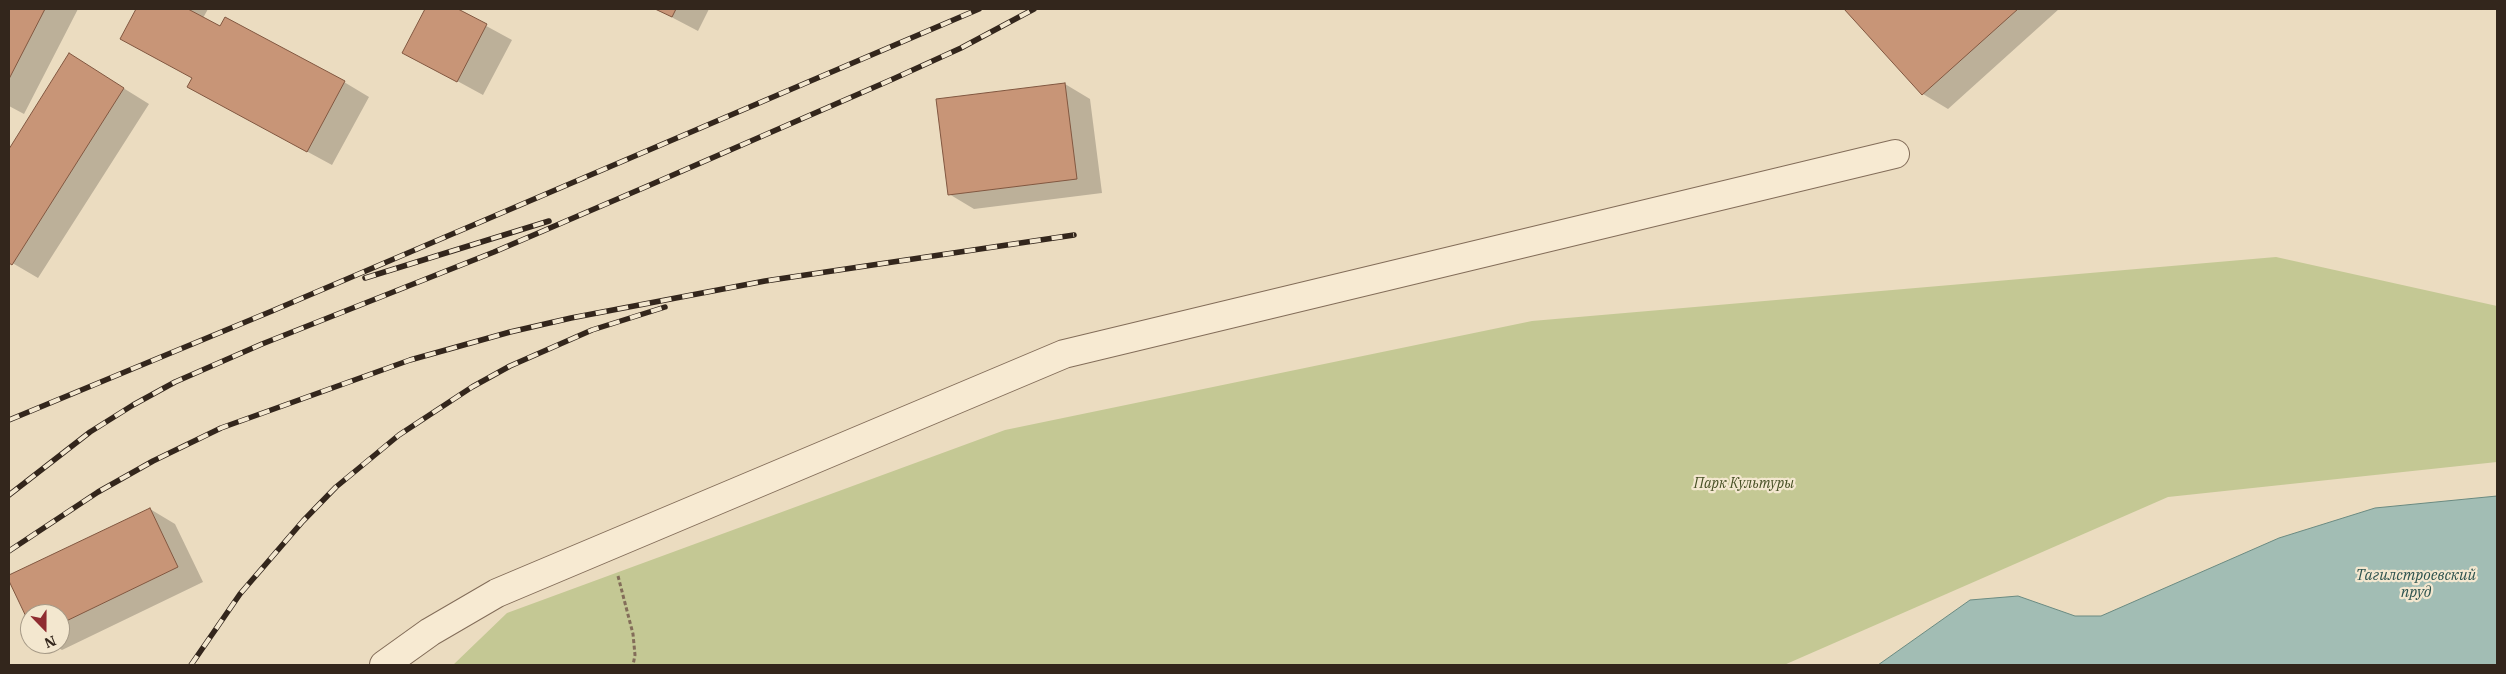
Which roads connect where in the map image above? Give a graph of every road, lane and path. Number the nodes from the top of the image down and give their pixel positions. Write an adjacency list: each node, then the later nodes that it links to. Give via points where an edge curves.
1 (1895, 154): 2 (lane, via 1064,354)
2 (611, 545): 3 (lane, via 498,593 430,632); 4 (path, via 633,634 636,655)
3 (384, 665)
4 (633, 665)

